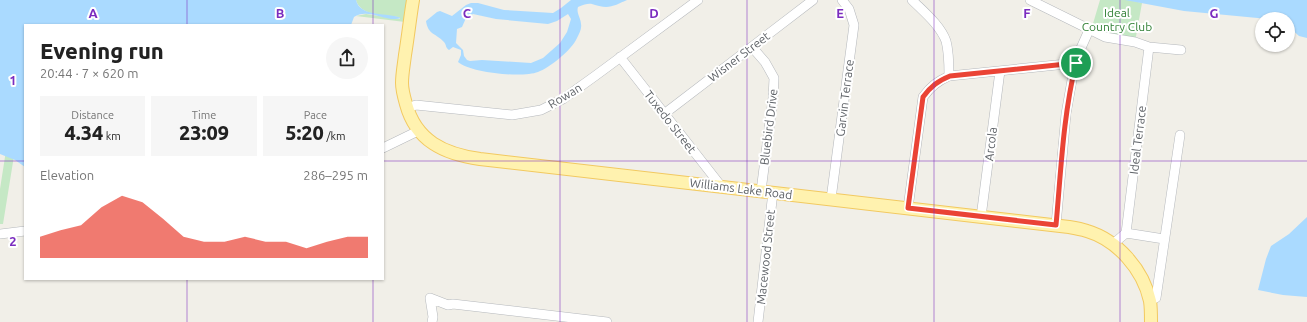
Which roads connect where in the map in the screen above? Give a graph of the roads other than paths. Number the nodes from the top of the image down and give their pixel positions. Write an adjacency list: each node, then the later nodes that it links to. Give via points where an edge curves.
1 (413, 0): 15 (main road, Williams Lake Road, via 402,83)
2 (698, 0): 11 (street, Rowan)
3 (813, 0): 8 (street, Wisner Street)
4 (842, 0): 23 (street, Garvin Terrace, via 849,9 854,25)
5 (912, 0): 14 (street, via 943,34 948,50)
6 (1030, 0): 7 (street)
7 (1089, 30): 9 (street, via 1105,37); 12 (street)
8 (752, 47): 16 (street, Wisner Street); 21 (street, Bluebird Drive, via 774,78 774,98)
9 (1149, 47): 10 (street); 28 (street, Ideal Terrace)
10 (1181, 50)
11 (620, 57): 15 (street, Rowan, via 563,99 541,110 512,114 416,105); 16 (street, Tuxedo Street)
12 (1076, 63): 13 (street); 26 (street, via 1066,114)
13 (1000, 71): 14 (street); 25 (street, Arcola)
14 (950, 76): 24 (street, via 936,82 923,97)
15 (407, 108): 17 (main road, Williams Lake Road)
16 (664, 114): 20 (street, Tuxedo Street)
17 (418, 131): 19 (street); 20 (main road, Williams Lake Road, via 427,140 451,153 468,157)
18 (1180, 135): 30 (street)
19 (384, 148)
20 (721, 186): 21 (main road, Williams Lake Road)
21 (761, 191): 22 (main road, Williams Lake Road)
22 (773, 192): 23 (main road, Williams Lake Road); 35 (street, Macewood Street)
23 (831, 199): 24 (main road, Williams Lake Road)
24 (908, 208): 25 (main road, Williams Lake Road)
25 (981, 217): 26 (main road, Williams Lake Road)
26 (1056, 225): 31 (main road, Williams Lake Road, via 1088,231)
27 (24, 230): 29 (street)
28 (1126, 233): 30 (street); 31 (street)
29 (0, 234)
30 (1164, 239): 32 (street, via 1156,298)
31 (1113, 244): 32 (main road, Williams Lake Road, via 1130,260 1142,278)
32 (1150, 300): 36 (main road, Williams Lake Road)
33 (432, 322): 34 (street, via 430,298 448,305)
34 (601, 322)
35 (758, 322)
36 (1151, 322)

